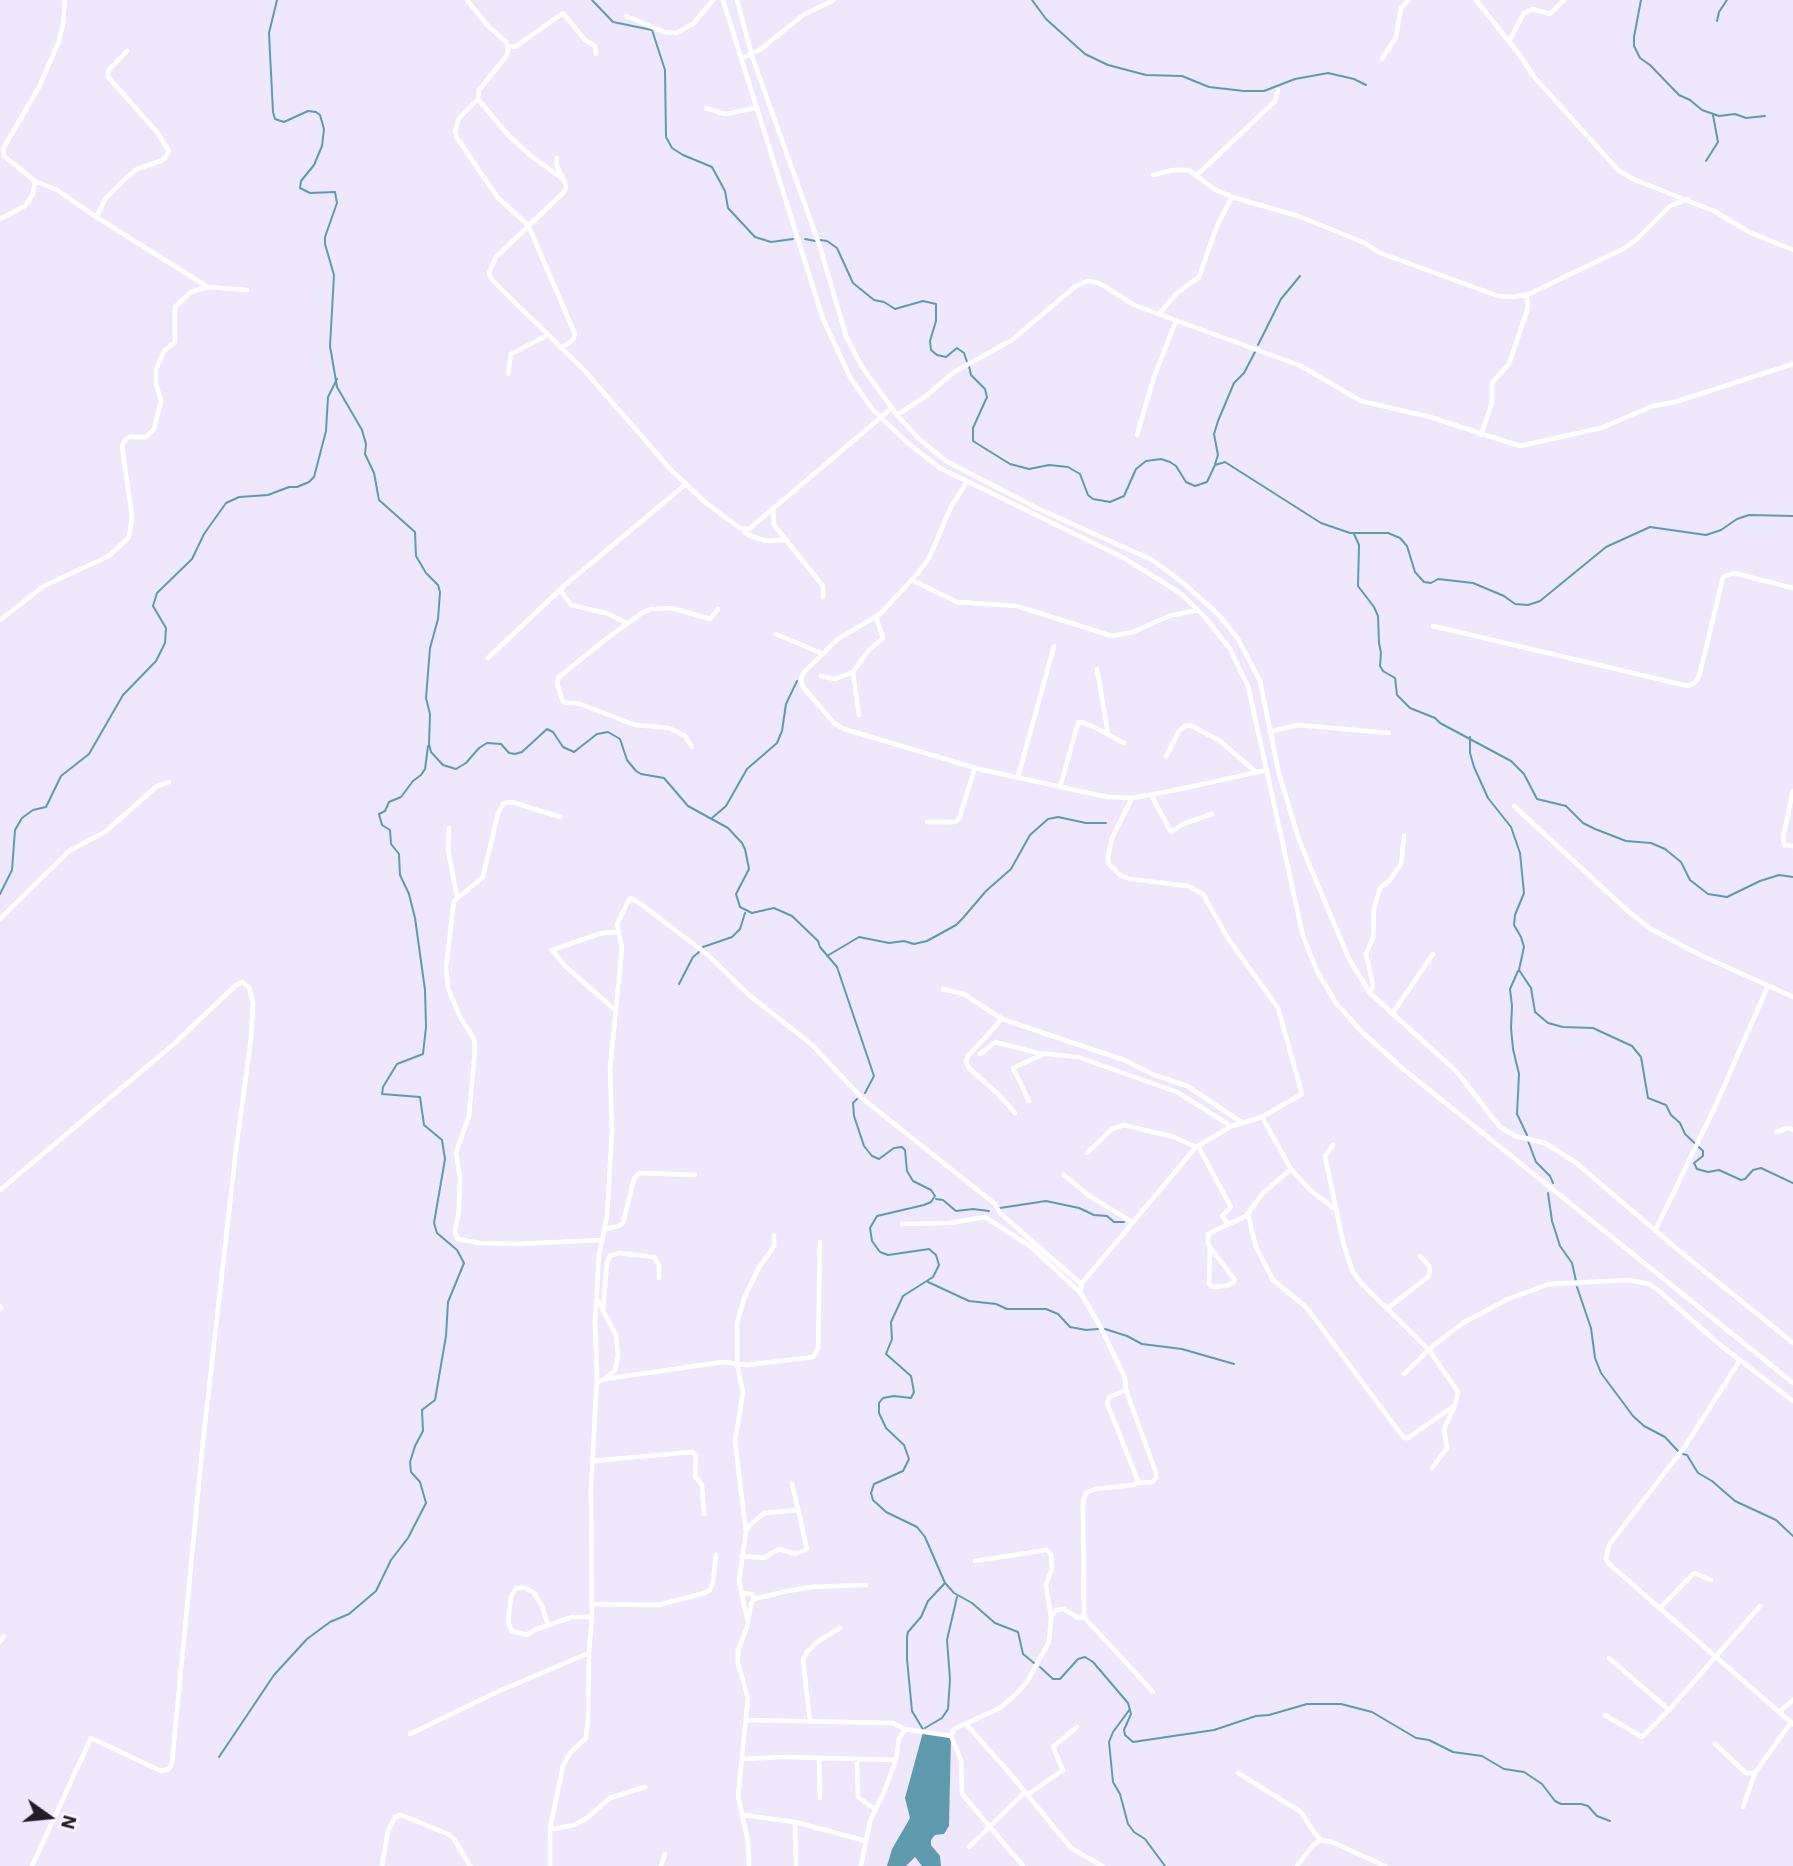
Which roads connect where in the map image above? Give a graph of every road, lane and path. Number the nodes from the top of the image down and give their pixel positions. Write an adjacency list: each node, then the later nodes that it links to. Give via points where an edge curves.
1 (65, 0): 25 (street, via 59,41 39,88 3,149 4,156)
2 (467, 0): 12 (street)
3 (713, 0): 10 (street, via 693,24 676,33)
4 (723, 0): 16 (street)
5 (737, 0): 15 (street)
6 (834, 0): 15 (street, via 803,15)
7 (1409, 0): 17 (street, via 1401,8 1396,37)
8 (1476, 0): 11 (street)
9 (1564, 0): 11 (street, via 1550,14 1533,9 1524,13)
10 (626, 16)
11 (1509, 41): 28 (street, via 1535,78 1619,171)
12 (508, 46): 14 (street, via 515,47 563,13 595,46); 19 (street, via 507,55 479,90)
13 (127, 51): 29 (street, via 108,71 108,77 169,151 166,159 125,178)
14 (596, 54)
15 (752, 55): 16 (street); 42 (street, via 820,247 846,337)
16 (741, 59): 21 (street)
17 (1382, 59)
18 (1278, 90): 24 (street, via 1272,104)
19 (478, 99): 26 (street, via 522,148); 31 (street, via 459,118 457,138 498,198)
20 (706, 108): 21 (street, via 725,114)
21 (757, 108): 44 (street, via 831,340 851,379)
22 (557, 158): 26 (street)
23 (1153, 175): 24 (street, via 1185,170)
24 (1197, 175): 27 (street)
25 (35, 180): 29 (street); 30 (street, via 30,202)
26 (564, 180): 31 (street, via 564,192)
27 (1232, 197): 35 (street, via 1298,216 1380,253 1498,296); 36 (street, via 1199,277)
28 (1688, 199): 32 (street); 35 (street, via 1670,206 1631,244)
29 (96, 217): 33 (street)
30 (0, 219)
31 (528, 225): 38 (street, via 496,257 489,273 499,289); 39 (street, via 575,334)
32 (1793, 250)
33 (208, 287): 34 (street); 59 (street, via 191,292 175,307 175,342 164,351 156,370 161,401 154,429 146,437 130,437 122,447 132,517 129,537 109,556 44,586)
34 (247, 290)
35 (1526, 295): 46 (street, via 1527,311 1509,364 1492,383 1492,404)
36 (1159, 314): 37 (street); 43 (street, via 1128,303 1099,284 1081,283 1012,340 954,372)
37 (1176, 321): 45 (street); 46 (street, via 1301,366 1361,401 1430,416)
38 (548, 335): 39 (street); 41 (street, via 511,354)
39 (562, 348): 48 (street)
40 (1793, 364): 46 (street, via 1601,428 1528,446)
41 (508, 374)
42 (892, 408): 43 (street); 44 (street)
43 (897, 415): 70 (street, via 946,461 1143,555 1206,602 1238,639 1255,672)
44 (880, 418): 47 (street, via 926,458); 49 (street)
45 (1137, 435)
46 (1481, 435)
47 (967, 483): 52 (street, via 947,514 929,558); 57 (street, via 1124,558)
48 (686, 484): 50 (street); 54 (street)
49 (773, 507): 50 (street); 51 (street, via 774,525)
50 (744, 530): 51 (street, via 766,541)
51 (786, 540): 55 (street, via 823,586)
52 (912, 580): 57 (street, via 957,602 1017,606 1112,636 1133,632 1169,615); 58 (street)
53 (1793, 588): 61 (street, via 1734,573 1723,577 1700,673 1688,686)
54 (559, 590): 60 (street, via 571,604); 65 (street)
55 (823, 597)
56 (718, 609): 60 (street, via 710,619 672,608 652,609)
57 (1198, 610): 77 (street, via 1224,641 1245,678)
58 (876, 617): 64 (street, via 838,639); 67 (street, via 883,638)
59 (0, 620)
60 (626, 622): 74 (street, via 559,677 560,699 635,724 669,728 685,736)
61 (1433, 625)
62 (776, 634): 64 (street)
63 (1054, 646): 79 (street)
64 (823, 654): 76 (street, via 804,671 801,684 834,723)
65 (488, 658)
66 (1097, 669): 72 (street)
67 (853, 672): 68 (street, via 838,679); 69 (street)
68 (821, 677)
69 (859, 715)
70 (1269, 732): 71 (street, via 1298,724); 97 (street, via 1299,840)
71 (1389, 733)
72 (1108, 734): 73 (street); 81 (street, via 1082,722 1076,725)
73 (1124, 743)
74 (692, 747)
75 (1166, 757): 78 (street, via 1179,731 1190,725 1220,740)
76 (975, 768): 79 (street); 88 (street, via 959,819)
77 (1268, 770): 78 (street); 146 (street, via 1303,936 1322,981 1348,1017 1427,1089)
78 (1256, 772): 83 (street)
79 (1018, 778): 81 (street)
80 (169, 782): 93 (street, via 157,786 105,832 68,851)
81 (1060, 786): 84 (street)
82 (1793, 791): 91 (street, via 1783,837 1784,845)
83 (1151, 794): 84 (street); 86 (street, via 1171,832)
84 (1132, 798): 109 (street, via 1109,847 1113,870 1130,879 1198,890 1282,1017 1302,1094)
85 (1514, 806): 98 (street, via 1651,929)
86 (1212, 814)
87 (559, 817): 92 (street, via 504,803 483,877)
88 (927, 822)
89 (449, 828): 92 (street)
90 (1404, 836): 96 (street, via 1401,864 1378,893 1367,952)
91 (1793, 846)
92 (457, 897): 129 (street, via 447,956 448,988 475,1050 469,1116 456,1152 460,1179 456,1237 496,1244)
93 (0, 919)
94 (619, 932): 102 (street, via 620,982); 102 (street, via 552,950); 134 (street, via 618,919 631,898 696,945 748,995 811,1044 863,1099 995,1204)
95 (1433, 954): 103 (street)
96 (1369, 968): 97 (street, via 1361,965); 100 (street)
97 (1355, 969): 100 (street)
98 (1768, 986): 101 (street); 127 (street)
99 (943, 989): 104 (street, via 964,994)
100 (1370, 993): 103 (street)
101 (1793, 997)
102 (614, 1010): 126 (street)
103 (1392, 1014): 127 (street, via 1456,1071 1500,1127 1562,1153)
104 (1002, 1018): 108 (street, via 966,1062); 110 (street, via 1187,1086)
105 (980, 1054): 106 (street, via 995,1042)
106 (1044, 1054): 107 (street, via 1013,1068); 111 (street, via 1078,1057 1170,1089)
107 (1029, 1101)
108 (1015, 1113)
109 (1262, 1117): 110 (street); 117 (street)
110 (1243, 1123): 111 (street)
111 (1232, 1126): 115 (street)
112 (1793, 1130): 113 (street)
113 (1776, 1132)
114 (1333, 1145): 121 (street, via 1325,1156)
115 (1197, 1147): 116 (street, via 1124,1125 1112,1129); 123 (street); 125 (street, via 1231,1207 1222,1216)
116 (1087, 1153)
117 (1291, 1169): 121 (street); 122 (street, via 1263,1193)
118 (695, 1175): 126 (street, via 639,1173 623,1223)
119 (1063, 1175): 123 (street)
120 (0, 1190): 211 (street, via 175,1043 236,985 242,982 249,987 251,1038 203,1441 172,1763 161,1772 92,1738)
121 (1337, 1211): 137 (street, via 1352,1270)
122 (1248, 1214): 125 (street); 149 (street, via 1269,1274 1306,1307 1404,1438)
123 (1132, 1222): 134 (street)
124 (902, 1224): 135 (street, via 985,1217 1030,1246)
125 (1227, 1224): 131 (street, via 1208,1234)
126 (605, 1228): 129 (street)
127 (1655, 1231): 139 (street)
128 (775, 1235): 142 (street, via 738,1318)
129 (601, 1240): 136 (street)
130 (820, 1242): 142 (street, via 816,1355)
131 (1210, 1247): 131 (street, via 1234,1279 1234,1282 1209,1284)
132 (1420, 1256): 137 (street, via 1430,1267 1429,1276)
133 (659, 1278): 138 (street, via 654,1257 610,1256)
134 (1081, 1284): 135 (street)
135 (1080, 1292): 147 (street, via 1125,1378)
136 (597, 1298): 138 (street); 144 (street)
137 (1388, 1308): 140 (street)
138 (603, 1310): 145 (street, via 616,1335 618,1356 615,1370)
139 (1793, 1343)
140 (1429, 1350): 141 (street, via 1463,1323 1534,1289 1549,1284 1629,1280 1649,1284); 143 (street); 149 (street, via 1455,1386)
141 (1740, 1360): 148 (street); 166 (street, via 1686,1446 1606,1552 1608,1563)
142 (737, 1364): 145 (street); 156 (street, via 743,1393 734,1441)
143 (1404, 1374)
144 (597, 1378): 145 (street, via 597,1382); 150 (street)
145 (605, 1379)
146 (1793, 1382)
147 (1126, 1390): 153 (street, via 1109,1397 1107,1403); 153 (street, via 1156,1473 1153,1482)
148 (1793, 1401)
149 (1455, 1405): 151 (street, via 1444,1429 1447,1448)
150 (592, 1461): 155 (street, via 692,1452 696,1455 695,1476 702,1485); 164 (street)
151 (1432, 1468)
152 (792, 1483): 154 (street)
153 (1137, 1483): 169 (street, via 1095,1489 1084,1497)
154 (798, 1510): 156 (street, via 764,1513); 158 (street, via 806,1551 795,1554 779,1549 764,1558)
155 (704, 1514)
156 (746, 1532): 158 (street)
157 (716, 1555): 164 (street, via 713,1582 705,1593 658,1605)
158 (741, 1556): 162 (street)
159 (975, 1561): 168 (street, via 1047,1550 1052,1562 1046,1585)
160 (1711, 1580): 166 (street, via 1695,1573)
161 (866, 1585): 163 (street, via 810,1587)
162 (740, 1594): 163 (street, via 752,1594); 170 (street)
163 (754, 1599): 170 (street)
164 (592, 1604): 167 (street)
165 (1760, 1606): 176 (street)
166 (1660, 1608): 176 (street)
167 (592, 1617): 171 (street); 175 (street)
168 (1051, 1617): 169 (street, via 1064,1609 1078,1619); 186 (street, via 1047,1648 1027,1682 1000,1708)
169 (1084, 1617): 178 (street)
170 (748, 1620): 183 (street, via 738,1651 747,1691)
171 (548, 1625): 171 (street, via 534,1593 516,1588 509,1628 527,1634)
172 (840, 1628): 184 (street, via 817,1642 803,1660)
173 (4, 1636): 174 (street)
174 (0, 1642)
175 (589, 1653): 189 (street); 206 (street, via 586,1738 563,1766)
176 (1716, 1657): 180 (street); 181 (street)
177 (1609, 1658): 180 (street)
178 (1153, 1692)
179 (1793, 1700): 181 (street)
180 (1669, 1710): 182 (street, via 1642,1737)
181 (1779, 1712): 185 (street)
182 (1605, 1715)
183 (747, 1720): 184 (street); 193 (street)
184 (810, 1722): 188 (street, via 892,1723)
185 (1792, 1723): 197 (street)
186 (965, 1724): 190 (street); 199 (street)
187 (1077, 1727): 199 (street, via 1053,1747 1063,1770)
188 (905, 1729): 190 (street); 195 (street)
189 (410, 1734)
190 (951, 1736): 205 (street, via 961,1760 962,1794)
191 (1715, 1744): 197 (street, via 1746,1773)
192 (819, 1758): 193 (street); 194 (street); 200 (street)
193 (743, 1759): 203 (street, via 738,1796)
194 (857, 1759): 195 (street); 202 (street, via 858,1797)
195 (896, 1760): 202 (street)
196 (1238, 1773): 207 (street, via 1301,1812)
197 (1755, 1773): 201 (street)
198 (645, 1787): 206 (street, via 610,1798 574,1825)
199 (1026, 1793): 205 (street); 220 (street, via 1071,1848)
200 (820, 1798)
201 (1743, 1807)
202 (876, 1810): 208 (street)
203 (743, 1815): 204 (street); 216 (street)
204 (795, 1822): 208 (street); 217 (street)
205 (989, 1826): 209 (street); 219 (street)
206 (550, 1828): 214 (street)
207 (1321, 1840): 221 (street); 222 (street)
208 (866, 1841): 218 (street)
209 (969, 1847)
210 (665, 1854): 215 (street)
211 (32, 1866)
212 (382, 1866): 213 (street, via 388,1831 401,1815 448,1834)
213 (470, 1866)
214 (550, 1866)
215 (661, 1866)
216 (749, 1866)
217 (796, 1866)
218 (861, 1866)
219 (1023, 1866)
220 (1102, 1866)
221 (1297, 1866)
222 (1385, 1866)

